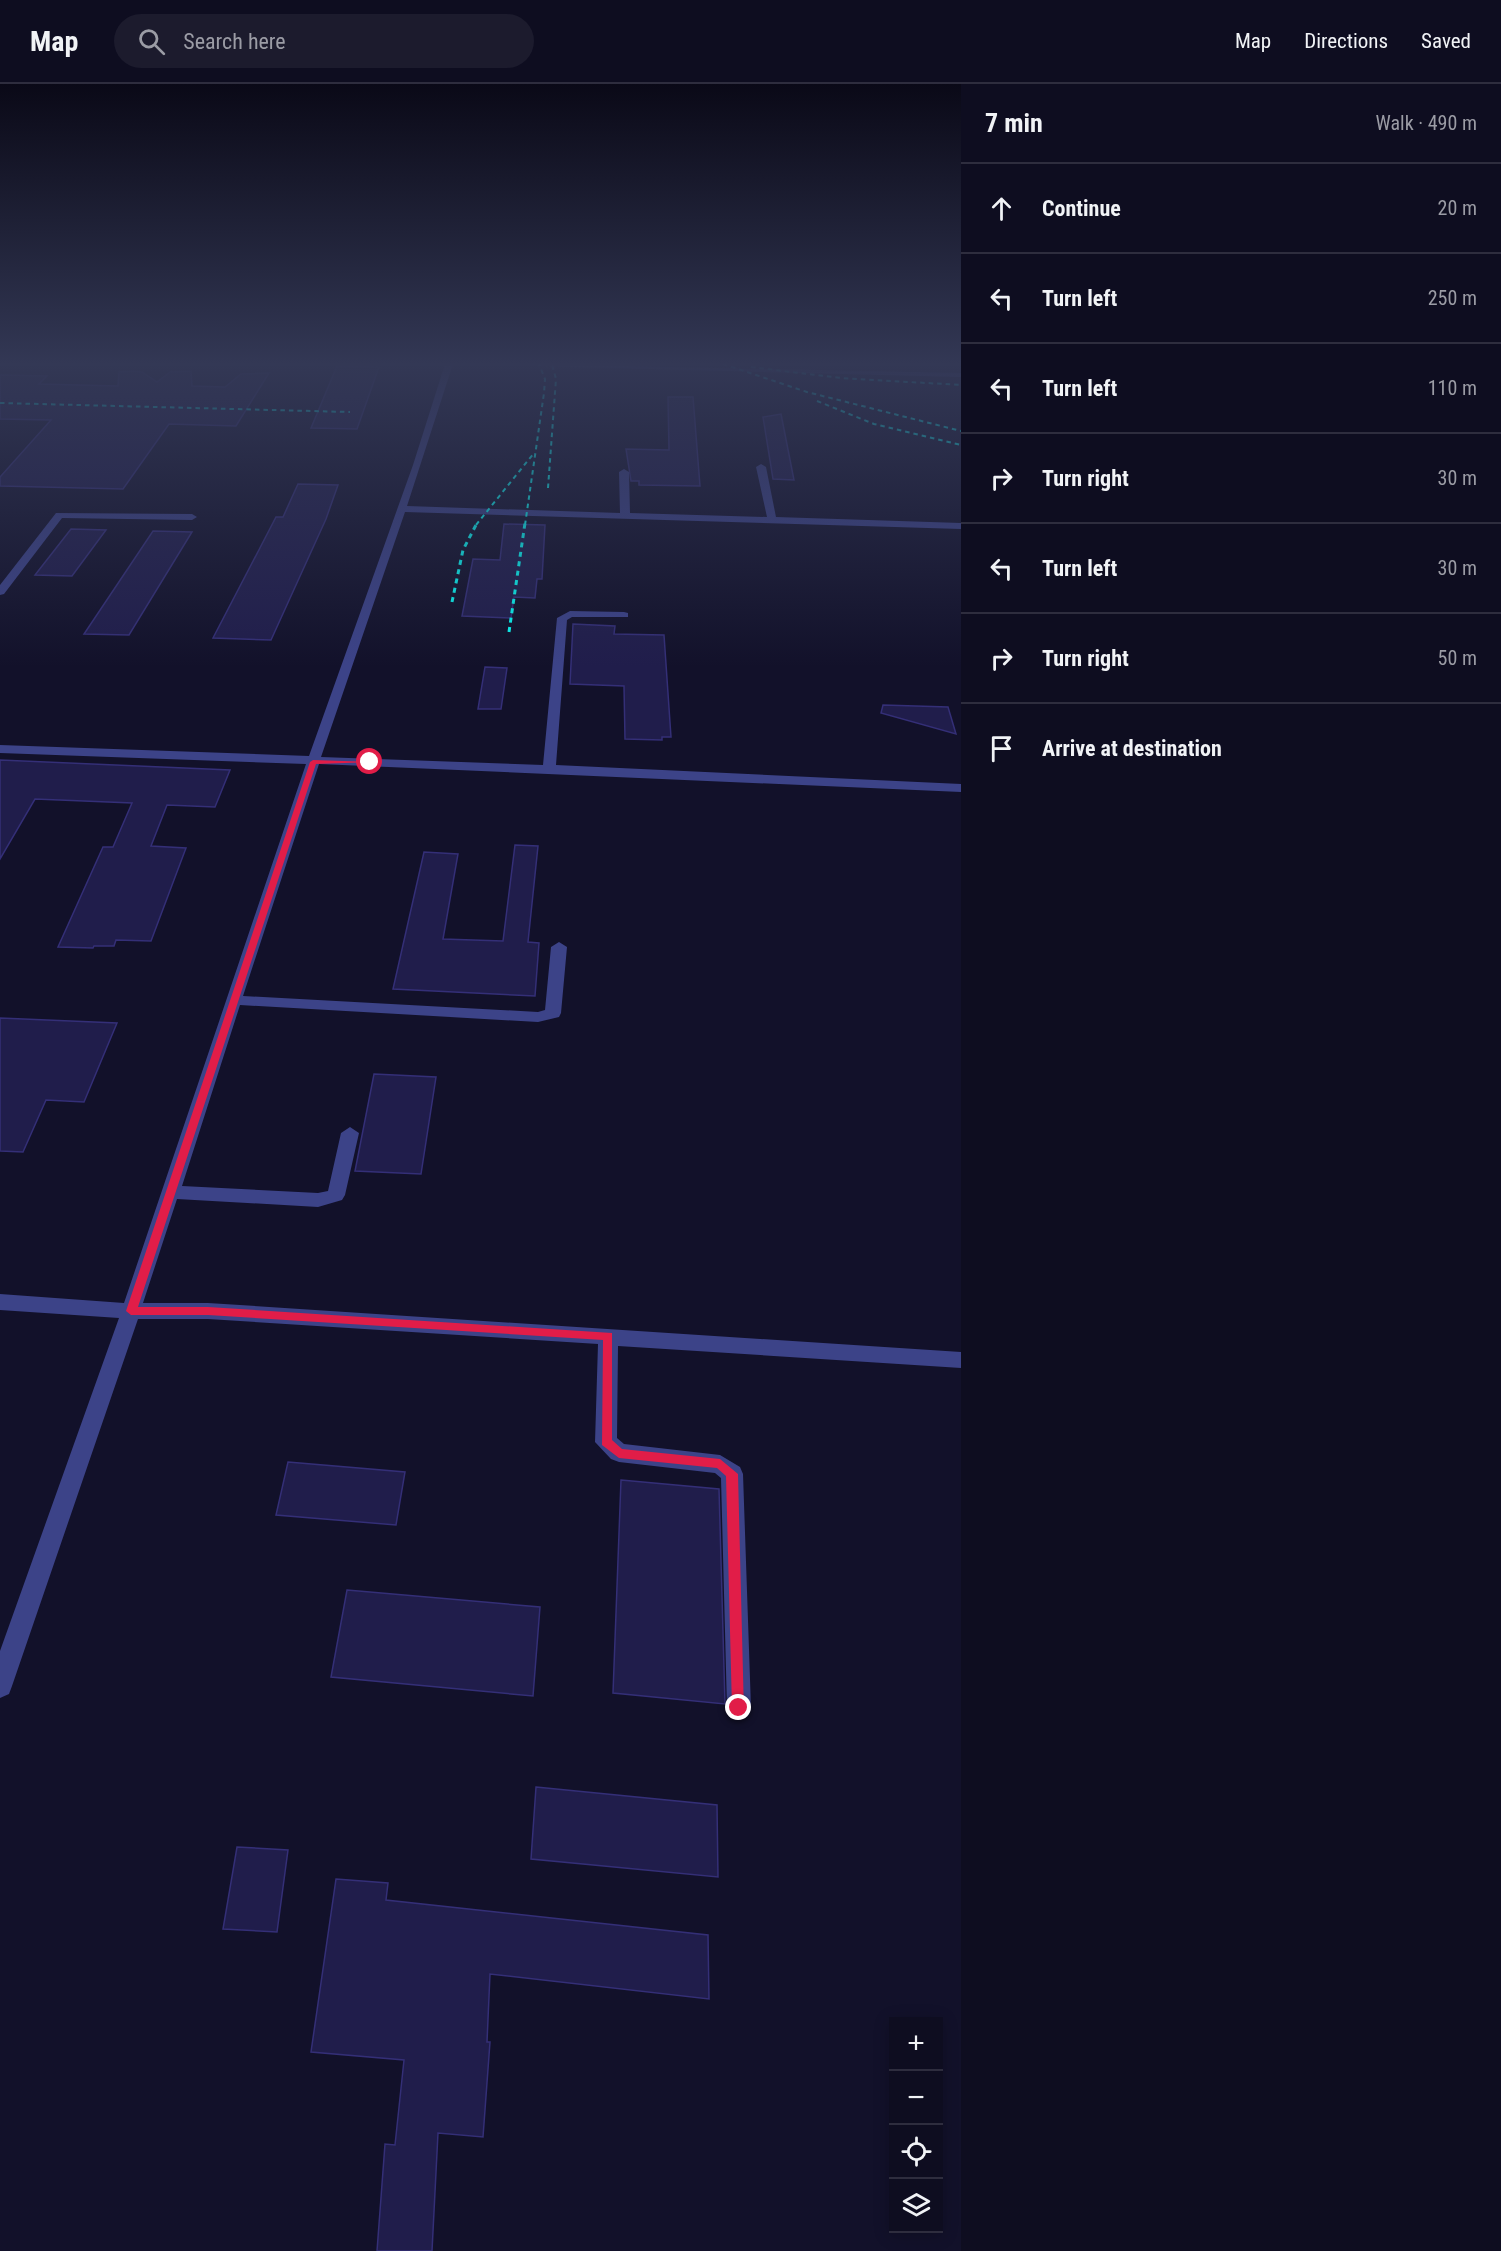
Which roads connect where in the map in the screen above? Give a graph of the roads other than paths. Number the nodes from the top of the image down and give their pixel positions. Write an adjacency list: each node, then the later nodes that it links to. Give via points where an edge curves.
1 (416, 465): 4 (lane)
2 (761, 467): 7 (lane)
3 (624, 472): 5 (lane)
4 (402, 509): 5 (lane); 12 (lane)
5 (625, 516): 7 (lane)
6 (192, 517): 9 (lane, via 59,515)
7 (772, 520): 8 (lane)
8 (961, 526)
9 (0, 592)
10 (624, 615): 13 (lane, via 570,614 562,618)
11 (0, 749): 12 (lane)
12 (313, 762): 13 (lane); 16 (lane)
13 (549, 769): 14 (lane)
14 (961, 788)
15 (559, 947): 16 (lane, via 554,1013 538,1017)
16 (234, 1000): 18 (lane)
17 (350, 1133): 18 (lane, via 336,1195 318,1200)
18 (171, 1192): 20 (lane)
19 (0, 1302): 20 (lane)
20 (131, 1311): 21 (lane, via 208,1311); 23 (lane)
21 (608, 1336): 22 (lane); 25 (lane, via 606,1442 619,1453 720,1464 732,1474)
22 (961, 1360)
23 (6, 1648): 24 (lane)
24 (0, 1686)
25 (739, 1708)

